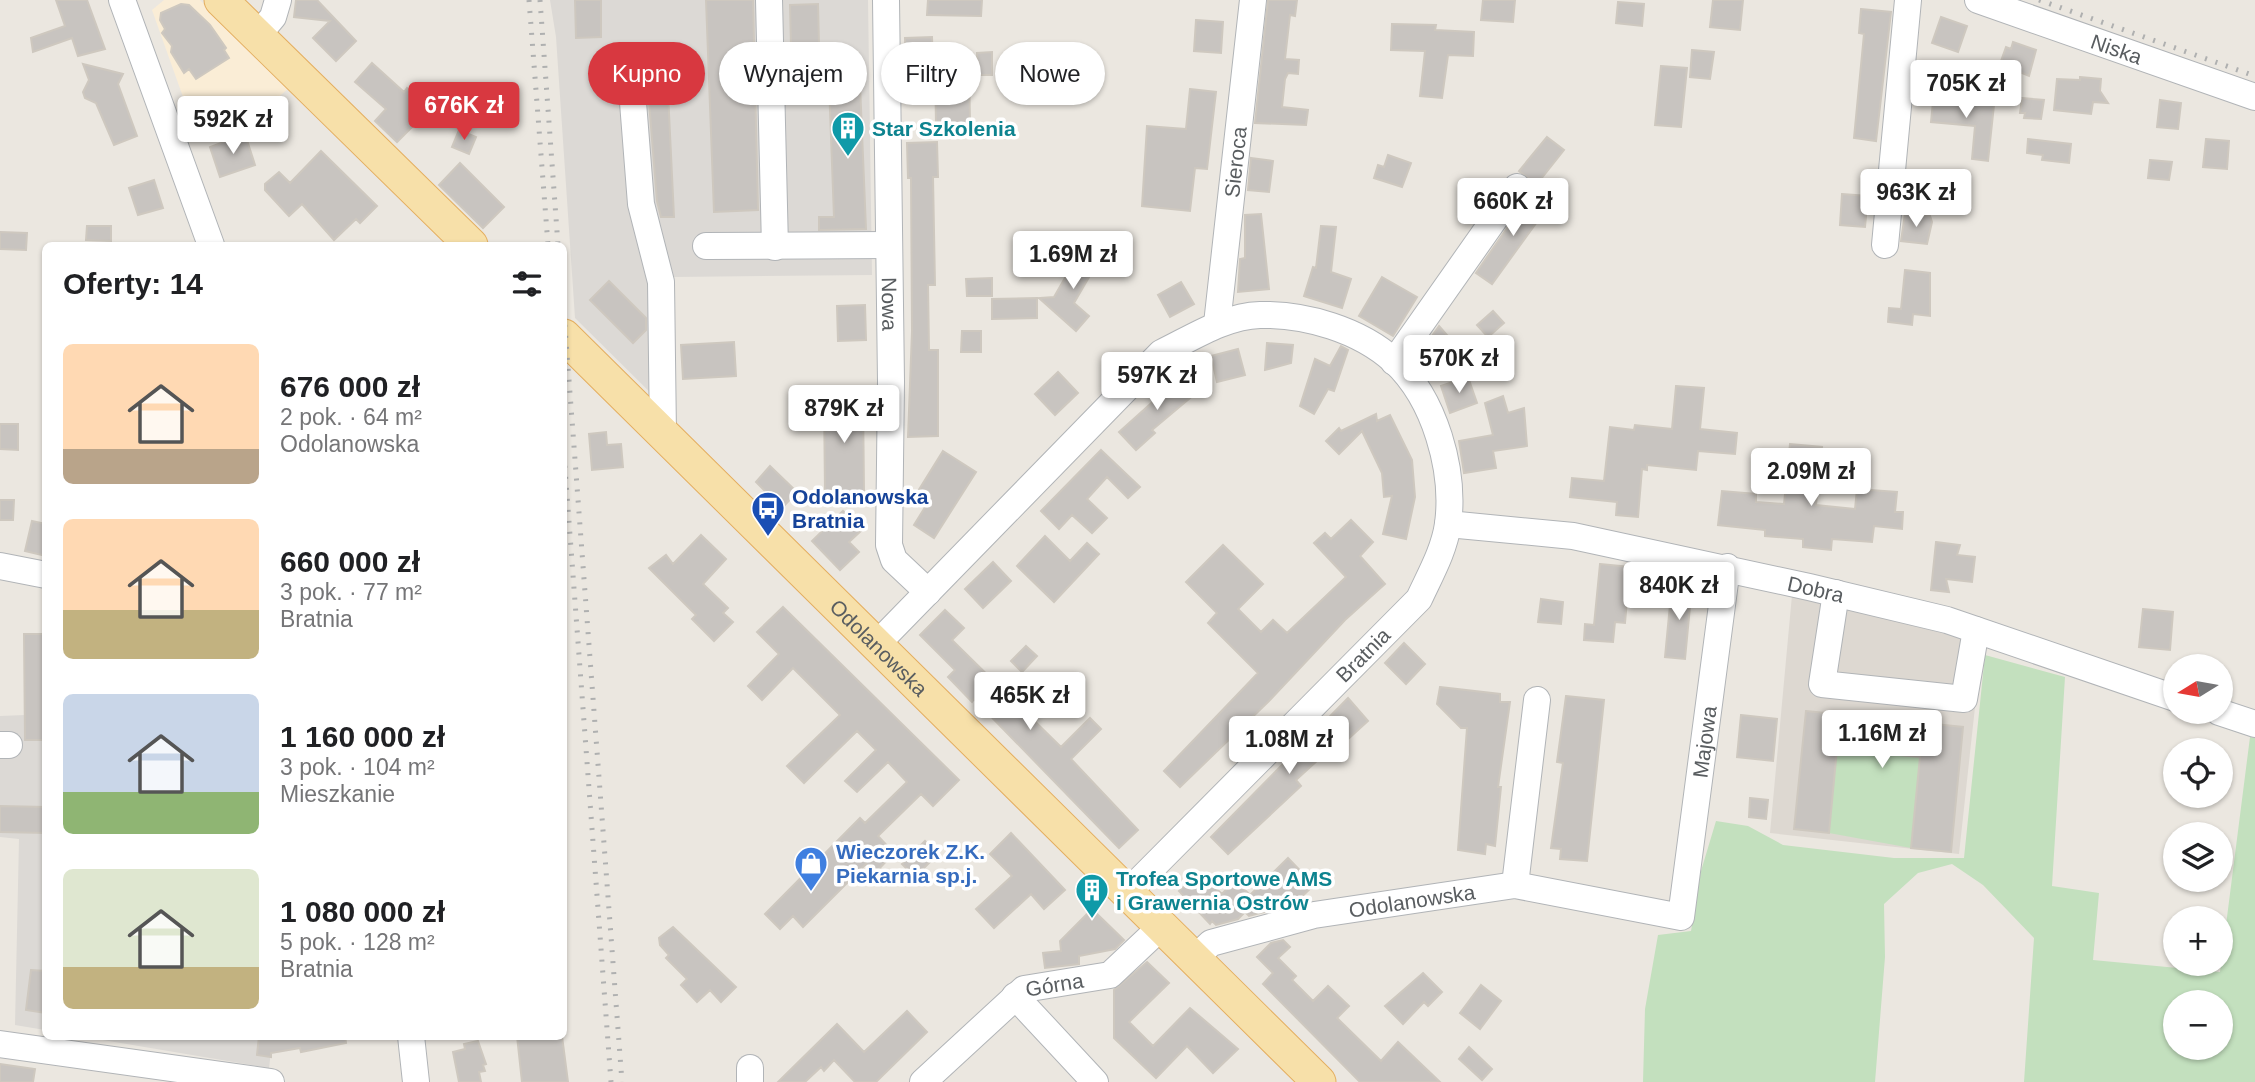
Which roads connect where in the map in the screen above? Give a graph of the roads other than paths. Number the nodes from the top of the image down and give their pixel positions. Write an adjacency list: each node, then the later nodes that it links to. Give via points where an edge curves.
1 (122, 0): 13 (street)
2 (221, 0): 9 (main road)
3 (278, 0): 9 (street, via 273,18)
4 (769, 0): 18 (street)
5 (886, 0): 15 (street, Nowa)
6 (1253, 0): 19 (street, Sieroca)
7 (1908, 0): 17 (street)
8 (1978, 0): 10 (street, Niska)
9 (257, 36): 14 (main road)
10 (2255, 97)
11 (633, 105): 22 (street, via 641,204 661,282)
12 (1517, 187): 21 (street)
13 (210, 242)
14 (468, 242)
15 (889, 245): 18 (street); 27 (street, Nowa, via 889,544 894,560)
16 (706, 246): 18 (street)
17 (1885, 246)
18 (775, 247)
19 (1217, 324): 21 (street, Bratnia, via 1259,315 1311,320 1356,336); 27 (street, Bratnia, via 1161,353)
20 (567, 339): 22 (main road, Odolanowska)
21 (1394, 362): 23 (street, Bratnia, via 1418,392 1438,434 1447,472)
22 (663, 435): 30 (main road, Odolanowska)
23 (1448, 524): 25 (street, Dobra, via 1573,536); 36 (street, Bratnia, via 1419,599)
24 (0, 566): 26 (street)
25 (1727, 567): 28 (street, Dobra); 37 (street, Majowa)
26 (42, 574)
27 (928, 592): 30 (street, Bratnia)
28 (1836, 593): 29 (street, Dobra); 29 (street, via 1822,684 1964,699)
29 (1976, 630): 31 (street, Dobra)
30 (876, 645): 36 (main road, Odolanowska)
31 (2163, 694)
32 (1537, 700): 35 (street)
33 (2233, 717): 34 (street)
34 (2255, 724)
35 (1515, 885): 37 (street, Odolanowska); 39 (street, Odolanowska, via 1314,915 1211,943)
36 (1127, 892): 38 (main road, Odolanowska)
37 (1681, 917)
38 (1161, 927): 39 (main road, Odolanowska); 40 (street, Górna, via 1110,975 1035,985)
39 (1194, 959): 47 (main road, Odolanowska)
40 (1015, 996): 45 (street, Górna); 46 (street)
41 (411, 1040): 44 (street)
42 (0, 1044): 43 (street)
43 (260, 1081)
44 (416, 1082)
45 (923, 1082)
46 (1096, 1082)
47 (1318, 1082)

